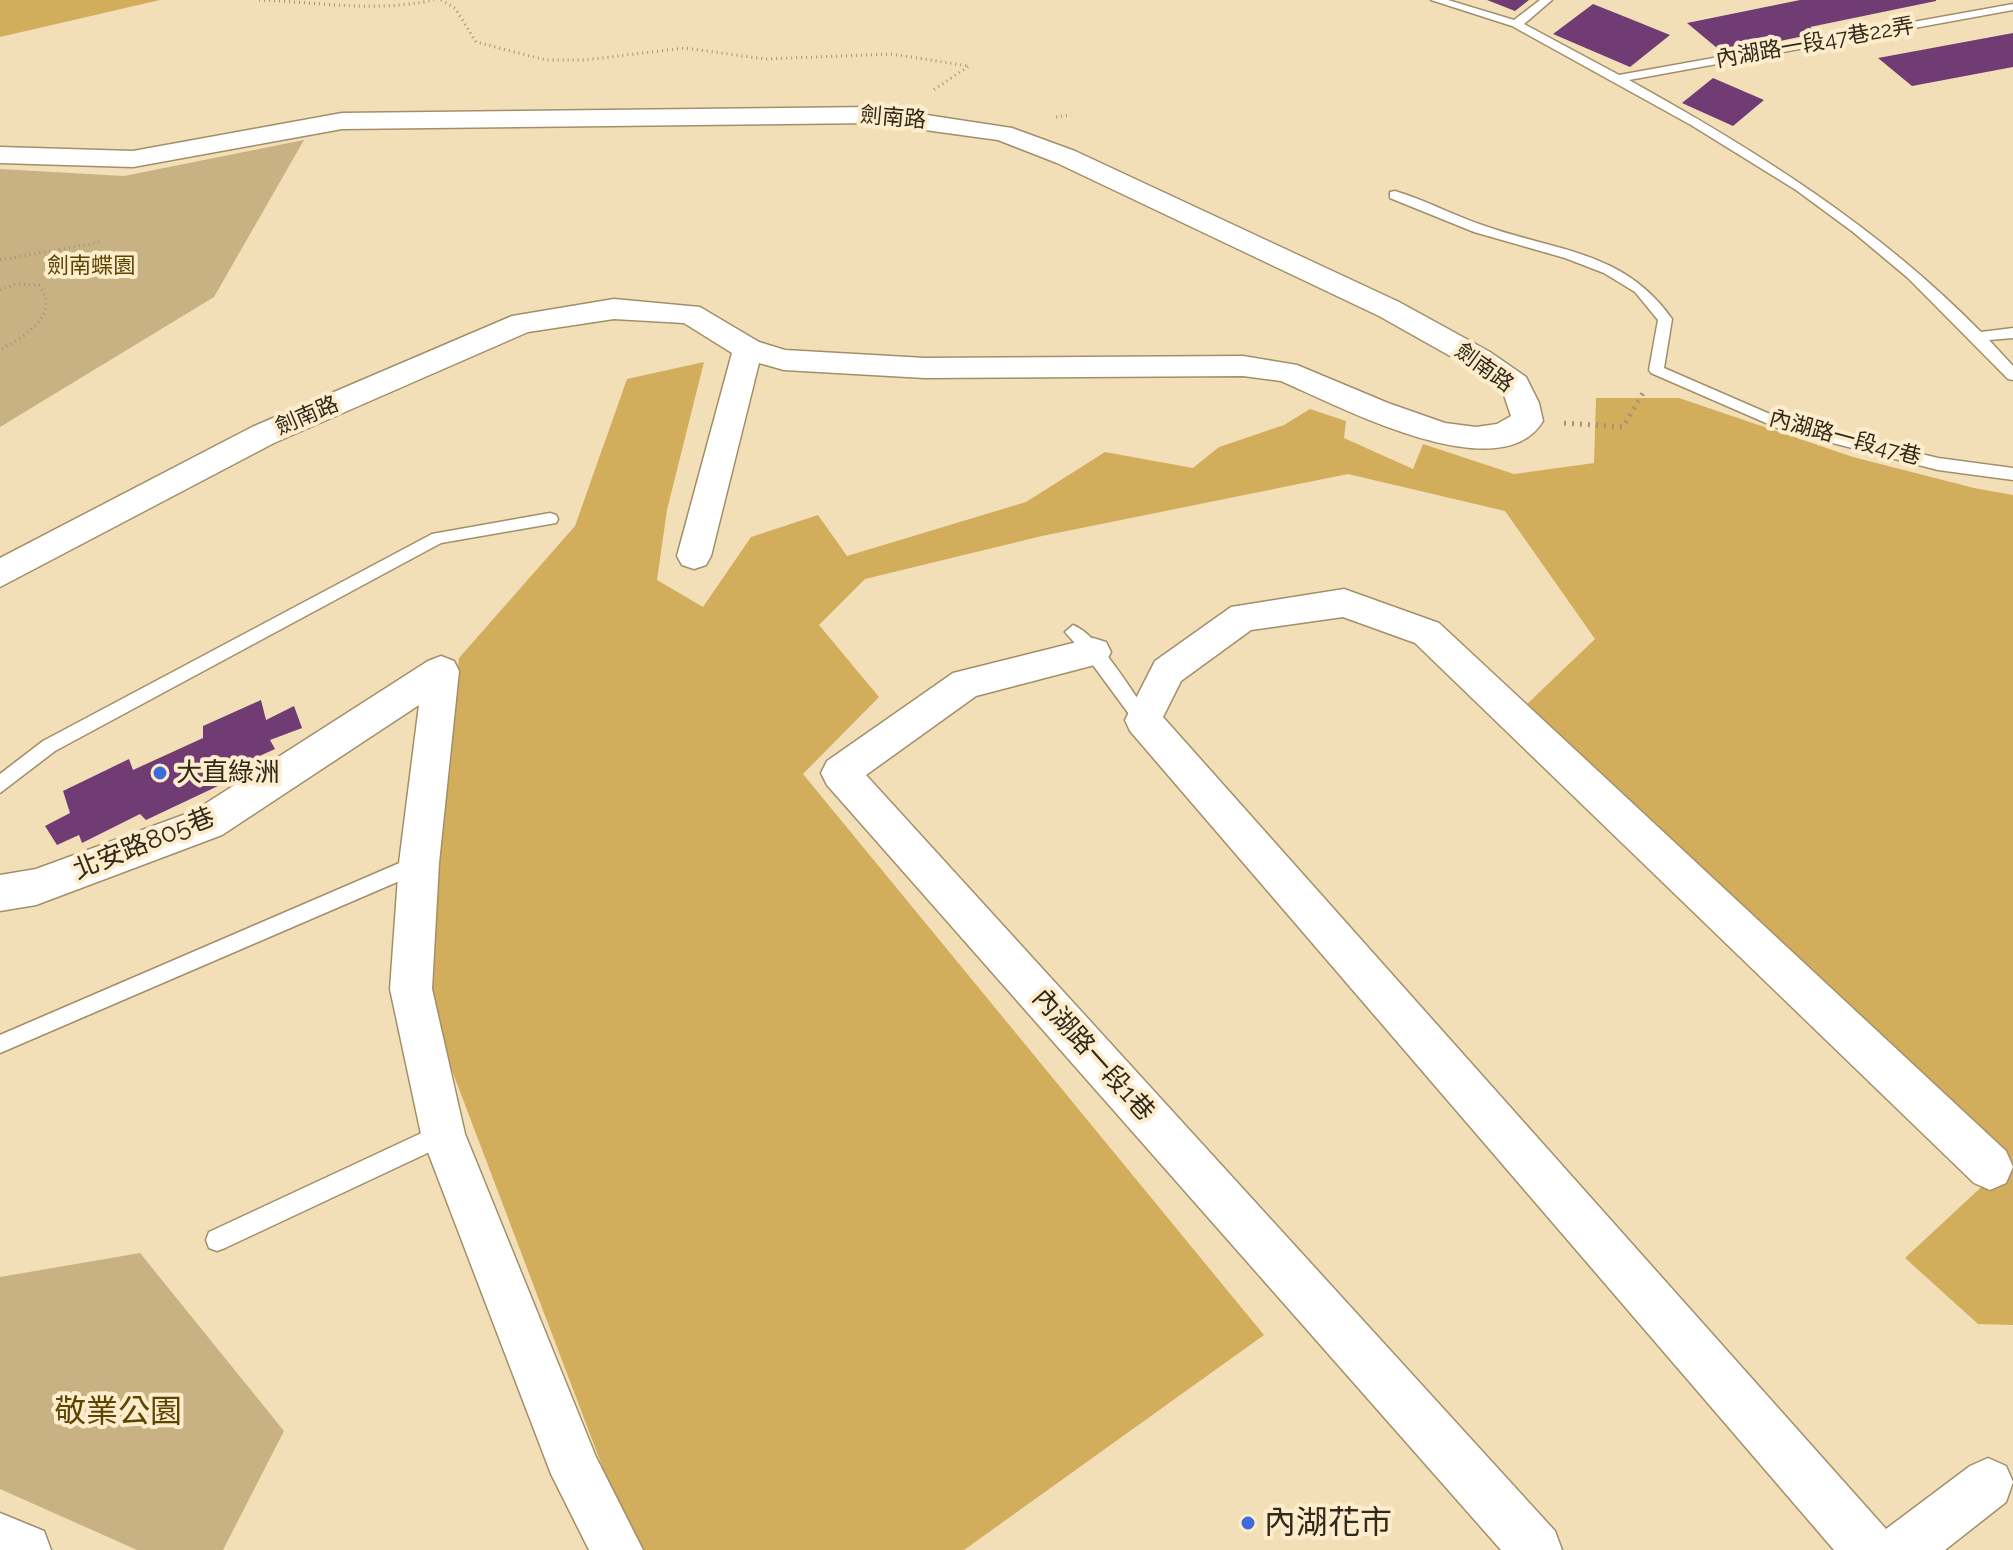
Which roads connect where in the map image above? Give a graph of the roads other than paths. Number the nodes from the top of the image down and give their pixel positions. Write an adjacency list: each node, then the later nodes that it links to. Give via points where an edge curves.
1 (1436, 0): 4 (lane)
2 (1547, 0): 4 (lane)
3 (2013, 7): 5 (lane, 內湖路一段47巷22弄)
4 (1516, 24): 5 (lane)
5 (1617, 79): 9 (lane, via 1801,188 1886,253)
6 (0, 155): 10 (street, 劍南路, via 133,159 342,121 874,115 1003,133 1066,157 1389,309 1515,385 1527,421 1516,432 1479,438 1432,433 1288,372 1243,366 925,368 784,360)
7 (1395, 195): 12 (lane, 內湖路一段47巷, via 1479,229 1570,255 1640,289 1665,319 1656,370 1782,425 1938,464)
8 (2013, 333): 9 (lane)
9 (1978, 337): 11 (lane)
10 (748, 349): 14 (street); 15 (street, 劍南路, via 690,314 614,309 522,323 263,435)
11 (2013, 375)
12 (2013, 474)
13 (550, 519): 18 (lane, via 438,538 49,746)
14 (694, 556)
15 (0, 574)
16 (1083, 642): 17 (lane); 29 (street, 內湖路一段1巷, via 966,684 840,773)
17 (1143, 720): 23 (street, via 1168,671 1243,617 1344,603 1427,633); 30 (street)
18 (0, 785)
19 (419, 863): 20 (street, 北安路805巷, via 441,671 208,823 36,887); 21 (lane); 22 (street, via 411,989)
20 (0, 893)
21 (2, 1044)
22 (443, 1134): 24 (lane); 28 (street, via 577,1474)
23 (1990, 1167)
24 (217, 1240)
25 (1988, 1484): 31 (street)
26 (0, 1539): 27 (street)
27 (25, 1550)
28 (617, 1550)
29 (1536, 1550)
30 (1869, 1550)
31 (1902, 1550)

